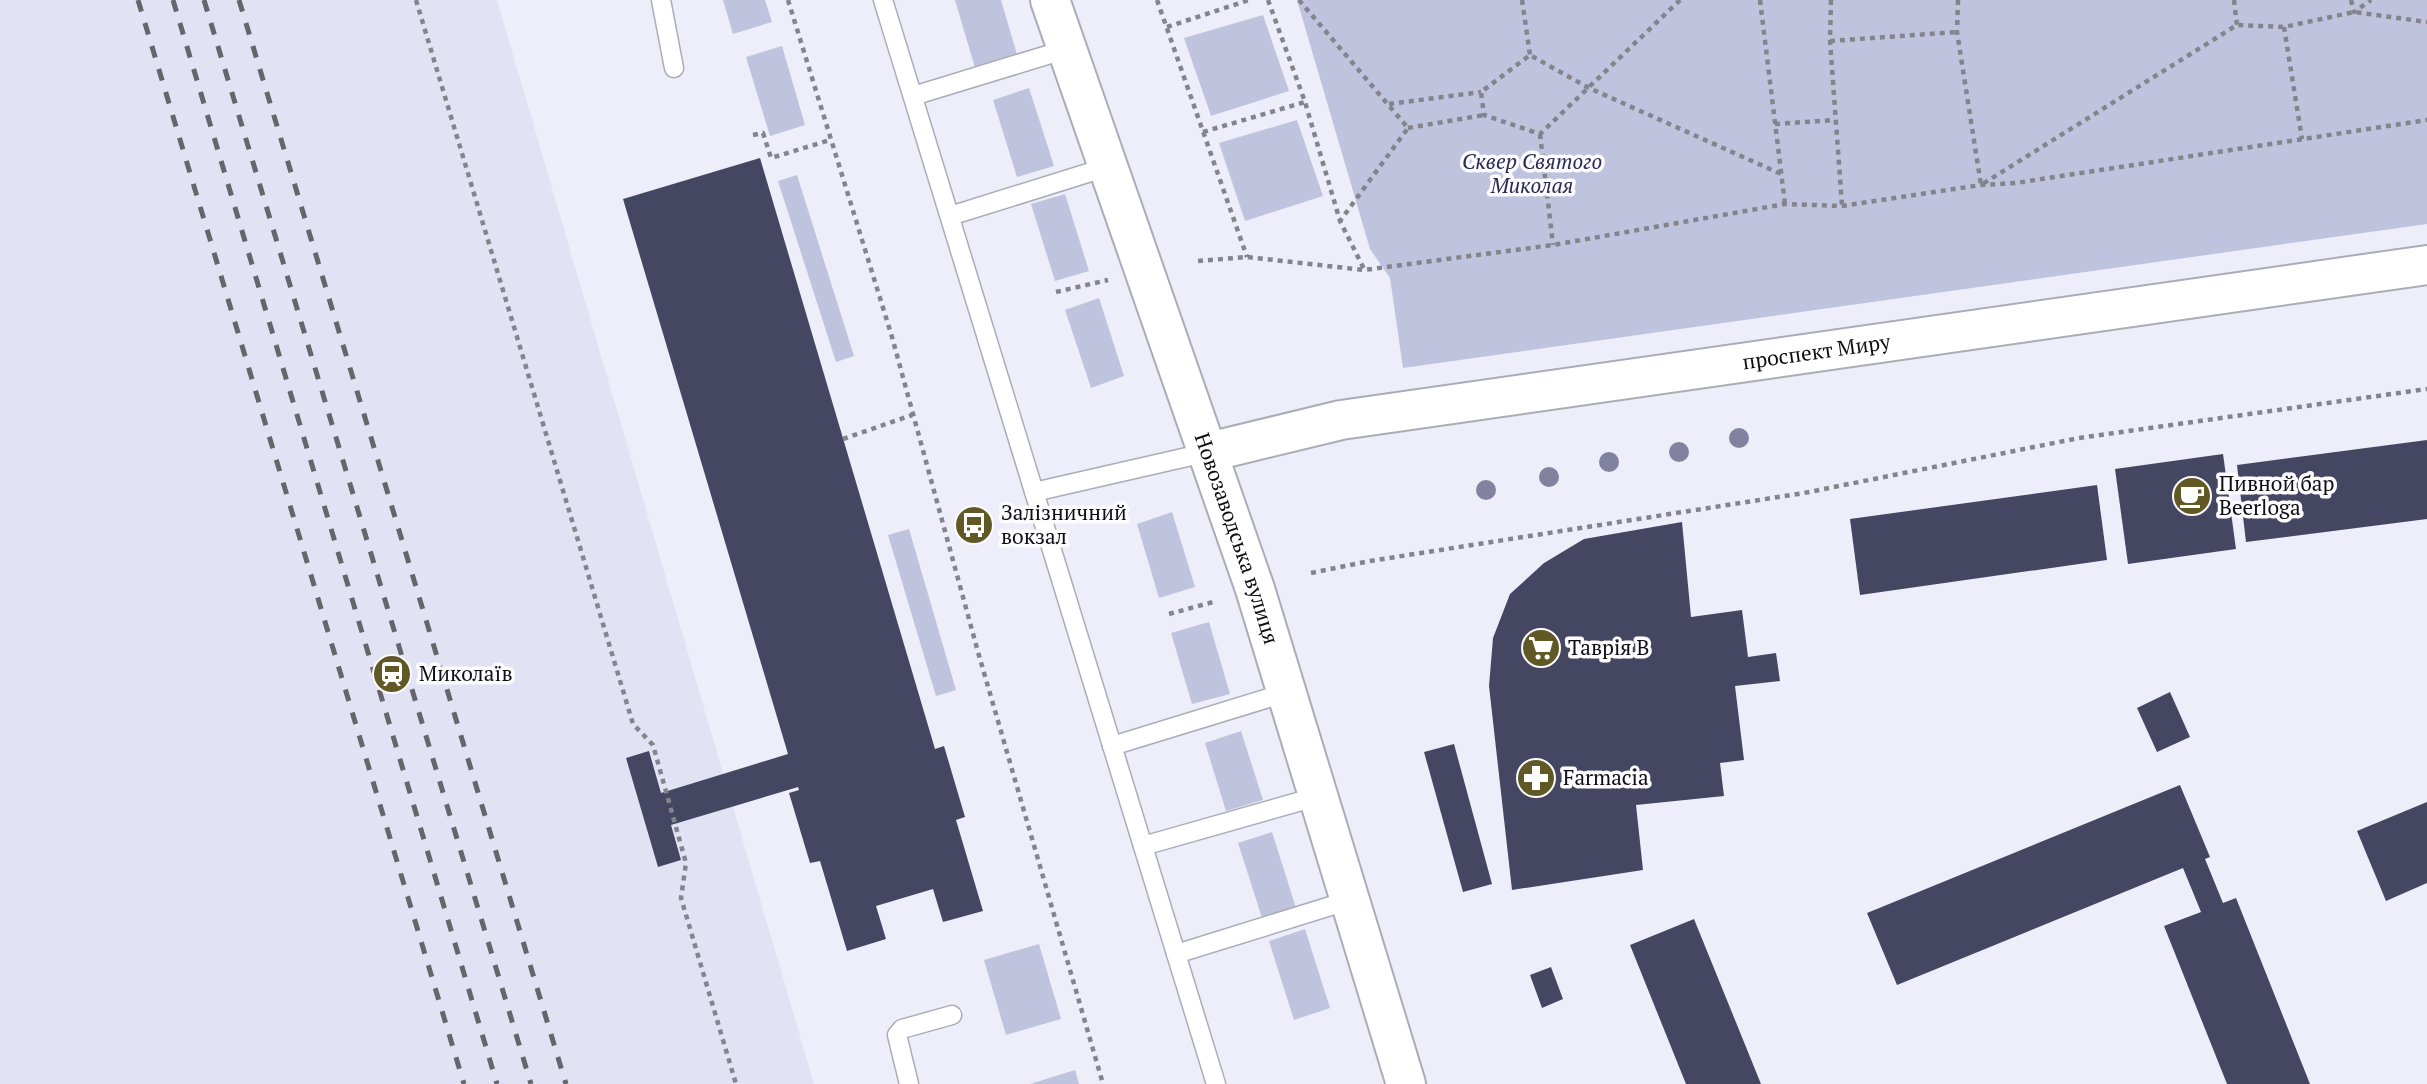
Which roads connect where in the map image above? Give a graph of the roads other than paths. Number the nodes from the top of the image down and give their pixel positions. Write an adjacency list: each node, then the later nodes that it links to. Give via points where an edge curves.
1 (661, 0): 5 (lane)
2 (883, 0): 6 (lane)
3 (1050, 0): 4 (main road, Новозаводська вулиця)
4 (1067, 49): 6 (lane); 7 (main road, Новозаводська вулиця)
5 (674, 68)
6 (913, 96): 8 (lane)
7 (1107, 167): 8 (lane); 10 (main road, Новозаводська вулиця)
8 (950, 216): 11 (lane)
9 (2427, 265): 10 (main road, проспект Миру, via 1341,420)
10 (1209, 452): 11 (lane); 12 (main road, Новозаводська вулиця)
11 (1034, 492): 13 (lane)
12 (1288, 692): 13 (lane); 14 (main road, Новозаводська вулиця)
13 (1112, 746): 15 (lane)
14 (1319, 796): 15 (lane); 16 (main road, Новозаводська вулиця)
15 (1143, 846): 17 (lane)
16 (1350, 900): 17 (lane); 21 (main road, Новозаводська вулиця)
17 (1176, 954): 20 (lane)
18 (952, 1015): 19 (lane, via 902,1029 897,1035)
19 (909, 1084)
20 (1216, 1084)
21 (1406, 1084)

